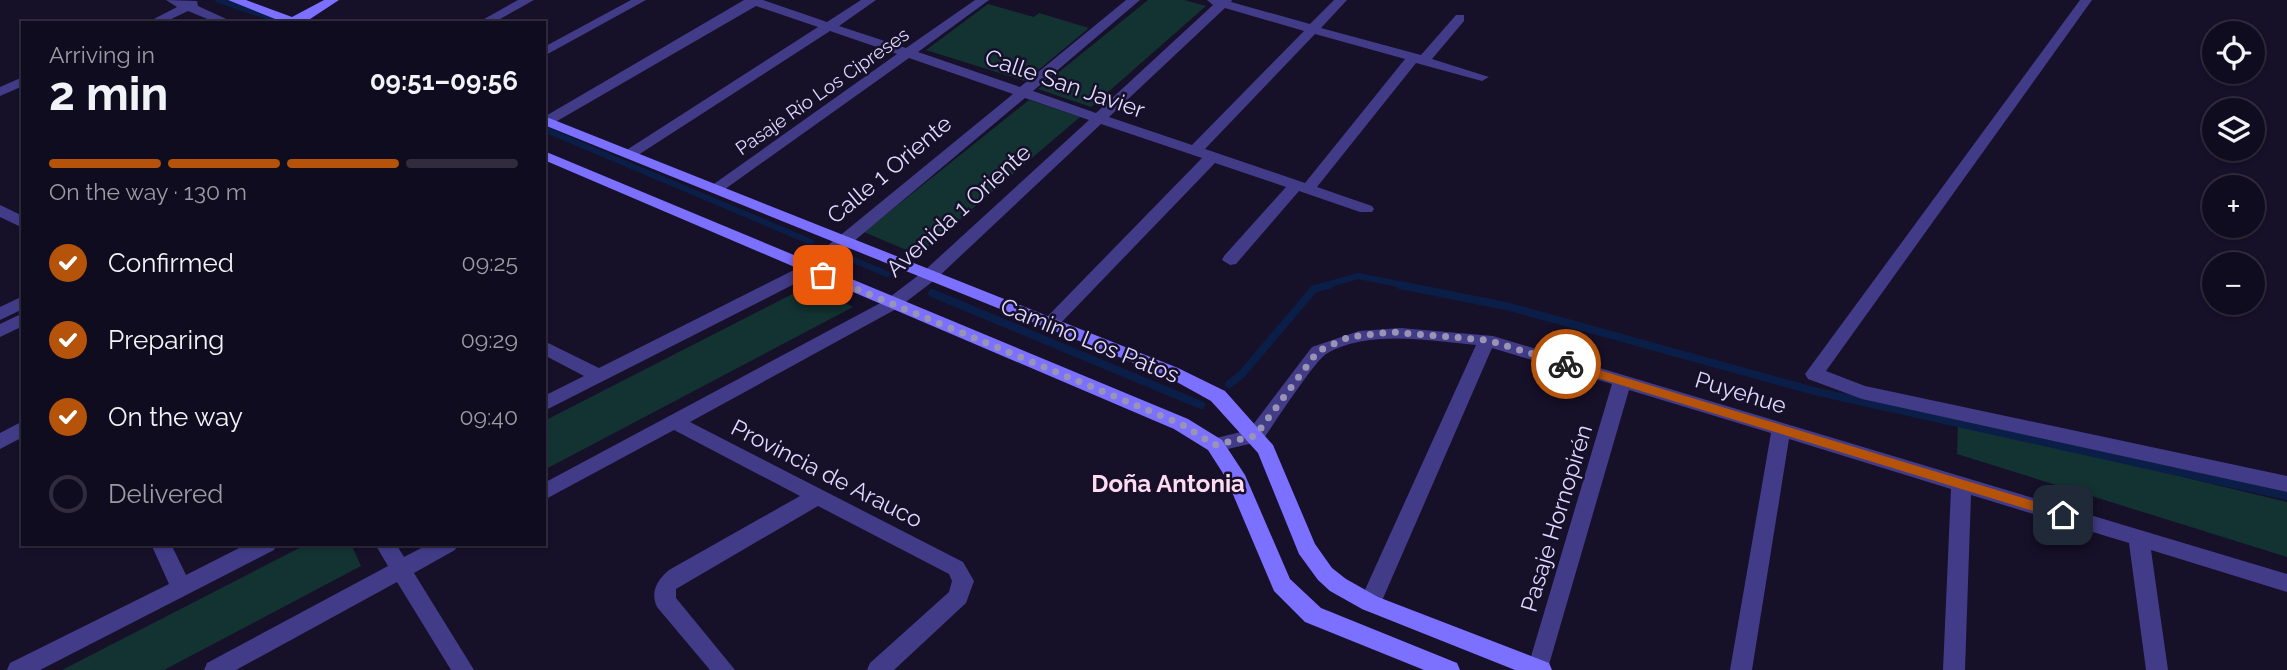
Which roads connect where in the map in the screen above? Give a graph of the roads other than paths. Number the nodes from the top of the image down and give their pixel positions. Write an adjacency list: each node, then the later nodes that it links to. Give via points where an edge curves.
1 (172, 0): 14 (street)
2 (201, 0): 14 (street)
3 (234, 0): 18 (street)
4 (332, 0): 19 (street)
5 (528, 0): 20 (street)
6 (640, 0): 23 (street)
7 (754, 0): 21 (street, Calle San Javier); 29 (street)
8 (870, 0): 21 (street)
9 (983, 0): 24 (street, Pasaje Río Los Cipreses)
10 (1134, 0): 27 (street, Calle 1 Oriente)
11 (1341, 0): 22 (street)
12 (2086, 0): 61 (street, via 1814,374 1862,392)
13 (1219, 1): 22 (street); 28 (street, Avenida 1 Oriente)
14 (188, 6): 16 (street); 17 (street)
15 (1460, 18): 25 (street)
16 (156, 21)
17 (224, 21)
18 (293, 21)
19 (298, 21)
20 (487, 21)
21 (829, 27): 24 (street, Calle San Javier); 31 (street)
22 (1312, 30): 25 (street); 30 (street)
23 (546, 51)
24 (909, 54): 27 (street, Calle San Javier); 35 (street, Pasaje Río Los Cipreses)
25 (1418, 59): 26 (street); 34 (street)
26 (1482, 77)
27 (1023, 92): 28 (street, Calle San Javier); 39 (street, Calle 1 Oriente)
28 (1097, 117): 30 (street, Calle San Javier); 42 (street, Avenida 1 Oriente)
29 (546, 120): 31 (street, Camino Los Patos)
30 (1195, 151): 33 (street, Calle San Javier)
31 (630, 154): 35 (street, Camino Los Patos)
32 (546, 156): 41 (street, Camino Los Patos)
33 (1212, 157): 34 (street, Calle San Javier); 47 (street)
34 (1302, 187): 36 (street, Calle San Javier); 40 (street)
35 (716, 189): 39 (street, Camino Los Patos)
36 (1366, 209)
37 (0, 210): 38 (street)
38 (21, 221)
39 (844, 241): 41 (street, Calle 1 Oriente); 42 (street, Camino Los Patos)
40 (1230, 260)
41 (810, 269): 44 (street, Camino Los Patos); 51 (street, Calle 1 Oriente)
42 (930, 275): 44 (street, Avenida 1 Oriente); 47 (street, Camino Los Patos)
43 (21, 303): 45 (street)
44 (892, 304): 54 (street, Avenida 1 Oriente); 59 (street, Camino Los Patos, via 1181,424)
45 (0, 314)
46 (21, 320): 48 (street)
47 (1050, 324): 57 (street, Camino Los Patos, via 1172,372 1218,396)
48 (0, 331)
49 (1487, 340): 52 (street, Puyehue); 57 (street, Puyehue, via 1391,332 1333,343 1318,351); 72 (street)
50 (546, 348): 51 (street)
51 (600, 376): 53 (street, Calle 1 Oriente)
52 (1622, 381): 56 (street, Puyehue); 73 (street, Pasaje Hornopirén)
53 (546, 403)
54 (674, 422): 62 (street, Avenida 1 Oriente); 63 (street, Provincia de Arauco)
55 (21, 429): 58 (street)
56 (1781, 429): 60 (street, Puyehue); 80 (street)
57 (1255, 436): 59 (street); 72 (street, Camino Los Patos, via 1276,468 1314,561 1338,585)
58 (0, 442)
59 (1215, 445): 79 (street, Camino Los Patos, via 1235,475 1282,585 1313,615)
60 (1961, 484): 64 (street, Puyehue); 81 (street)
61 (2287, 484)
62 (546, 491)
63 (818, 496): 77 (street, via 666,585 665,601); 78 (street, Provincia de Arauco, via 956,568 963,581 958,597)
64 (2139, 538): 70 (street, Puyehue); 82 (street)
65 (162, 546): 71 (street)
66 (263, 546): 71 (street)
67 (386, 546): 69 (street)
68 (444, 546): 69 (street)
69 (400, 570): 75 (street); 76 (street)
70 (2287, 583)
71 (181, 587): 74 (street)
72 (1370, 603): 73 (street, Camino Los Patos)
73 (1539, 669)
74 (18, 670)
75 (215, 670)
76 (463, 670)
77 (724, 670)
78 (878, 670)
79 (1449, 670)
80 (1741, 670)
81 (1954, 670)
82 (2157, 670)

